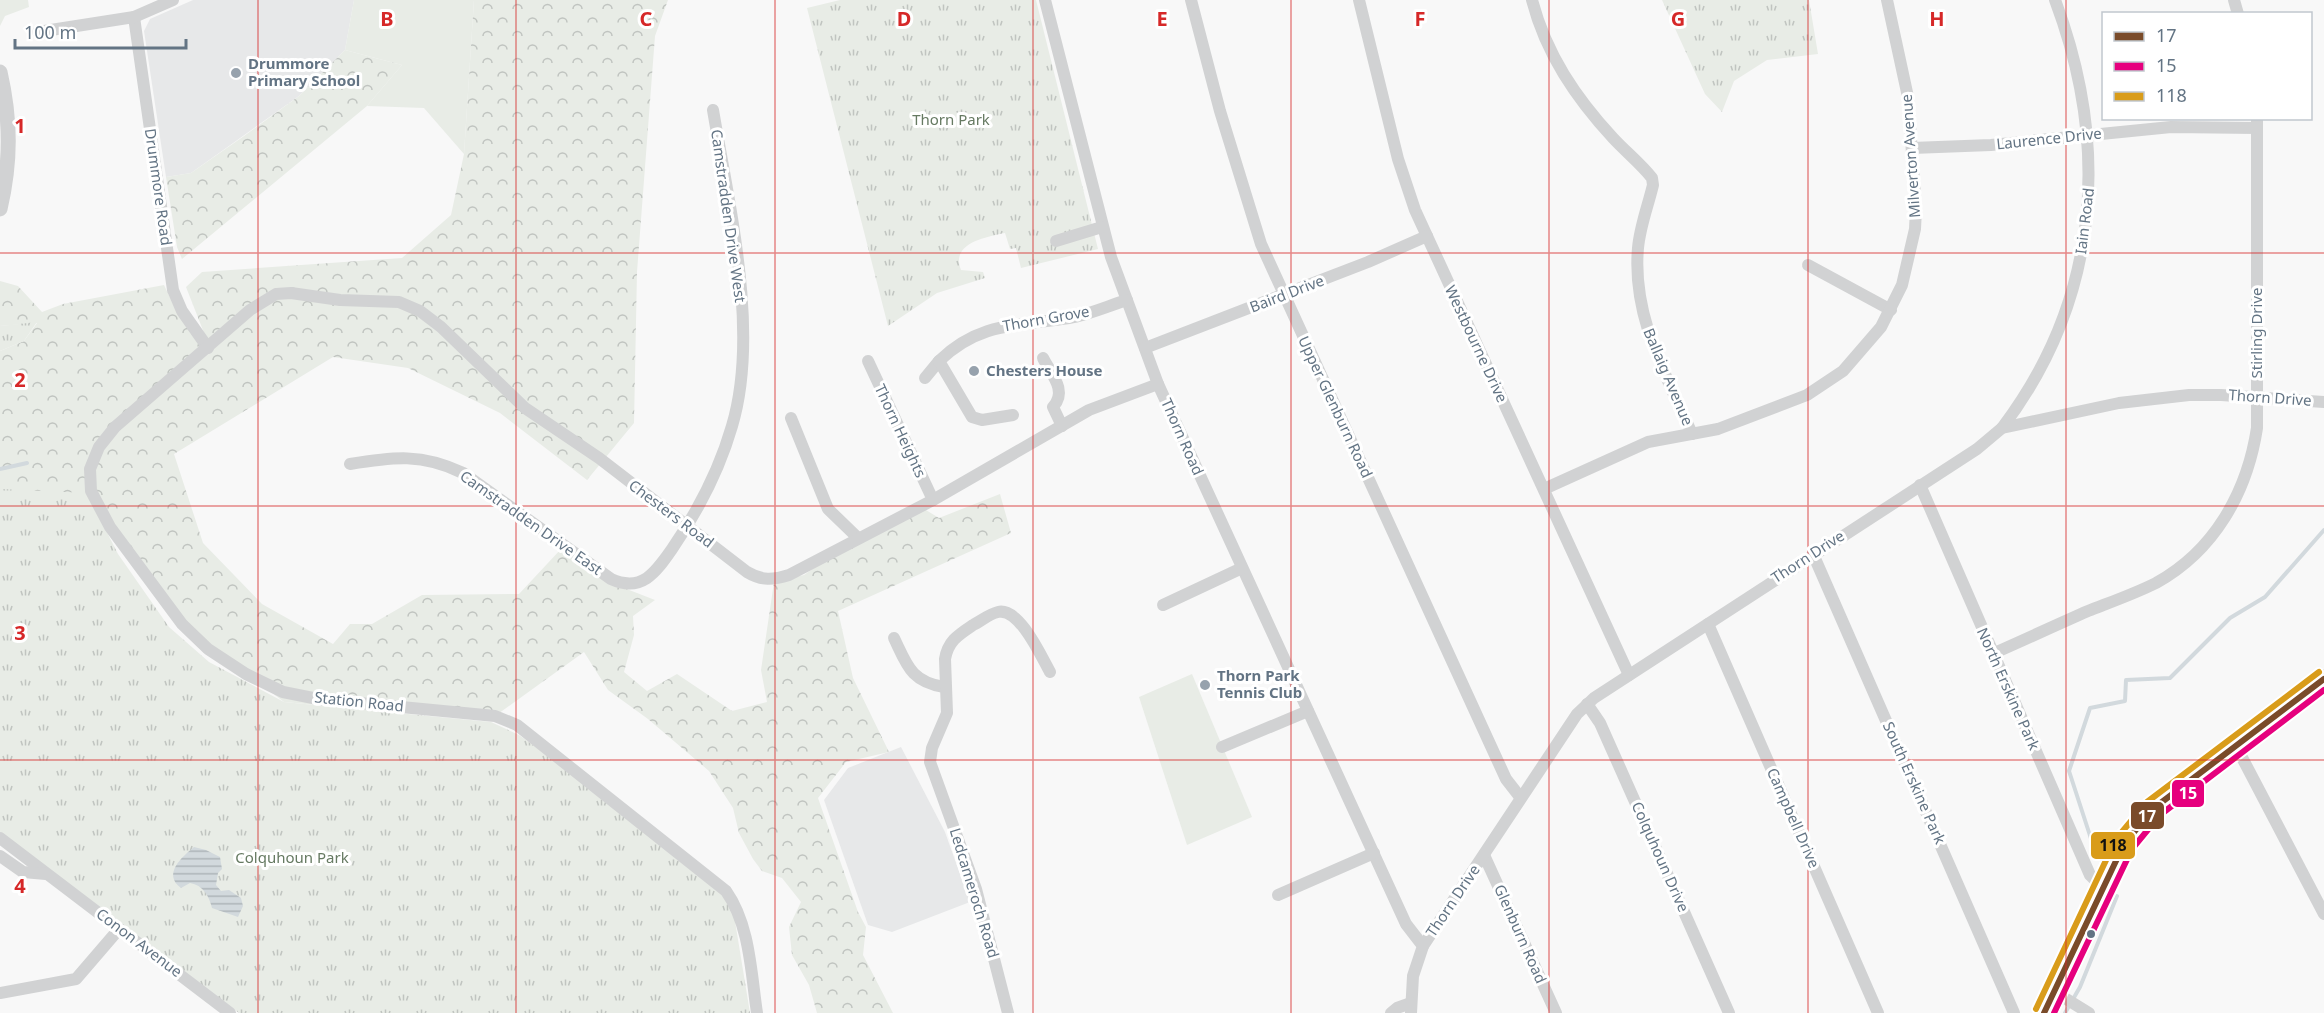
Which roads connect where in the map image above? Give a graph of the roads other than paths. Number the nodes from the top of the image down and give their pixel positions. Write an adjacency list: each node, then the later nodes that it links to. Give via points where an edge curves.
1 (173, 0): 8 (street)
2 (1045, 0): 16 (street, Thorn Road)
3 (1191, 0): 20 (street, Upper Glenburn Road, via 1245,200)
4 (1359, 0): 17 (street, Westbourne Drive, via 1398,159)
5 (1532, 0): 36 (street, Ballaig Avenue, via 1546,42 1573,90 1652,178 1638,247 1640,301 1651,343)
6 (1887, 0): 14 (street, Milverton Avenue, via 1908,96)
7 (2055, 0): 13 (street, Iain Road, via 2074,53)
8 (134, 17): 9 (street); 23 (street, Drummore Road, via 173,290 182,311)
9 (38, 32)
10 (0, 72): 15 (street, via 10,138)
11 (713, 110): 43 (street, Camstradden Drive West, via 739,273 742,360 733,425 706,494)
12 (2257, 123): 13 (street, Laurence Drive); 30 (street, Stirling Drive)
13 (2089, 136): 14 (street, Laurence Drive); 35 (street, Iain Road, via 2086,233 2066,310 2038,375)
14 (1912, 148): 22 (street, Milverton Avenue, via 1915,229 1902,285)
15 (0, 209)
16 (1102, 227): 18 (street); 21 (street, Thorn Road)
17 (1427, 236): 20 (street, Baird Drive); 41 (street, Westbourne Drive)
18 (1056, 241)
19 (1808, 265): 22 (street)
20 (1283, 295): 24 (street, Baird Drive); 59 (street, Upper Glenburn Road, via 1506,779)
21 (1127, 300): 24 (street, Thorn Road); 27 (street, Thorn Grove, via 1078,316 1015,323 982,332)
22 (1891, 310): 36 (street, Milverton Avenue, via 1843,371 1807,395 1718,429)
23 (208, 348): 43 (street, Chesters Road, via 256,306 276,294 399,302 420,311 441,327 525,408 599,458); 75 (street, Station Road, via 115,427 99,447 90,469 91,491 103,517 182,624 208,649 246,674 284,692 318,699 495,716 517,725 726,891 735,903 744,933)
24 (1145, 348): 29 (street, Thorn Road)
25 (1043, 358): 34 (street, via 1059,387 1059,398 1049,407)
26 (868, 361): 42 (street, Thorn Heights)
27 (939, 361): 28 (street, Thorn Grove); 32 (street, via 972,417 982,420)
28 (925, 378)
29 (1158, 384): 34 (street, Chesters Road, via 1089,410); 46 (street, Thorn Road)
30 (2257, 396): 31 (street, Thorn Drive); 35 (street, Thorn Drive, via 2149,399); 50 (street, Stirling Drive, via 2254,445 2241,490 2215,532 2196,553 2154,583)
31 (2324, 402)
32 (1013, 415)
33 (791, 418): 38 (street)
34 (1062, 426): 42 (street, Chesters Road)
35 (2002, 428): 40 (street, Thorn Drive)
36 (1692, 434): 41 (street, Milverton Avenue, via 1642,445)
37 (821, 450): 38 (street)
38 (809, 457): 44 (street, via 809,468 828,509)
39 (350, 465): 43 (street, Camstradden Drive East, via 393,458 424,458 442,463 463,473 574,554 624,585 651,576)
40 (1920, 485): 45 (street, Thorn Drive); 50 (street, North Erskine Park)
41 (1544, 489): 52 (street, Westbourne Drive)
42 (933, 500): 44 (street, Chesters Road)
43 (687, 527): 44 (street, Chesters Road, via 747,572 764,580 789,575)
44 (858, 538)
45 (1814, 554): 48 (street, Thorn Drive); 81 (street, South Erskine Park)
46 (1242, 568): 47 (street); 56 (street, Thorn Road)
47 (1163, 605)
48 (1708, 624): 52 (street, Thorn Drive); 80 (street, Campbell Drive)
49 (894, 638): 54 (street, via 914,675 928,684)
50 (1992, 654): 65 (street, North Erskine Park, via 2090,875)
51 (1050, 672): 54 (street, via 1020,622 1009,613 997,612 951,642 945,660)
52 (1629, 675): 55 (street, Thorn Drive)
53 (2324, 679): 57 (main road)
54 (944, 687): 76 (street, Ledcameroch Road, via 947,713 930,762 976,889)
55 (1587, 704): 59 (street, Thorn Drive); 79 (street, Colquhoun Drive, via 1600,723)
56 (1308, 711): 58 (street); 61 (street, Thorn Road)
57 (2236, 746): 65 (main road, via 2154,808 2124,844); 67 (street)
58 (1222, 747)
59 (1520, 797): 62 (street, Thorn Drive)
60 (0, 838): 64 (street, Conon Avenue)
61 (1374, 854): 66 (street); 70 (street, Thorn Road, via 1406,924)
62 (1484, 855): 70 (street, Thorn Drive); 78 (street, Glenburn Road)
63 (0, 856): 64 (street, Conon Avenue, via 23,872)
64 (47, 874): 69 (street, Conon Avenue)
65 (2102, 887): 72 (main road)
66 (1278, 895)
67 (2320, 899): 68 (street)
68 (2324, 914)
69 (119, 929): 71 (street, via 76,979); 74 (street, Conon Avenue)
70 (1423, 946): 73 (street, via 1413,976)
71 (0, 993)
72 (2060, 994): 82 (main road); 83 (street)
73 (1411, 1008): 77 (street)
74 (230, 1013)
75 (757, 1013)
76 (1008, 1013)
77 (1390, 1013)
78 (1556, 1013)
79 (1729, 1013)
80 (1878, 1013)
81 (2014, 1013)
82 (2044, 1013)
83 (2089, 1013)

